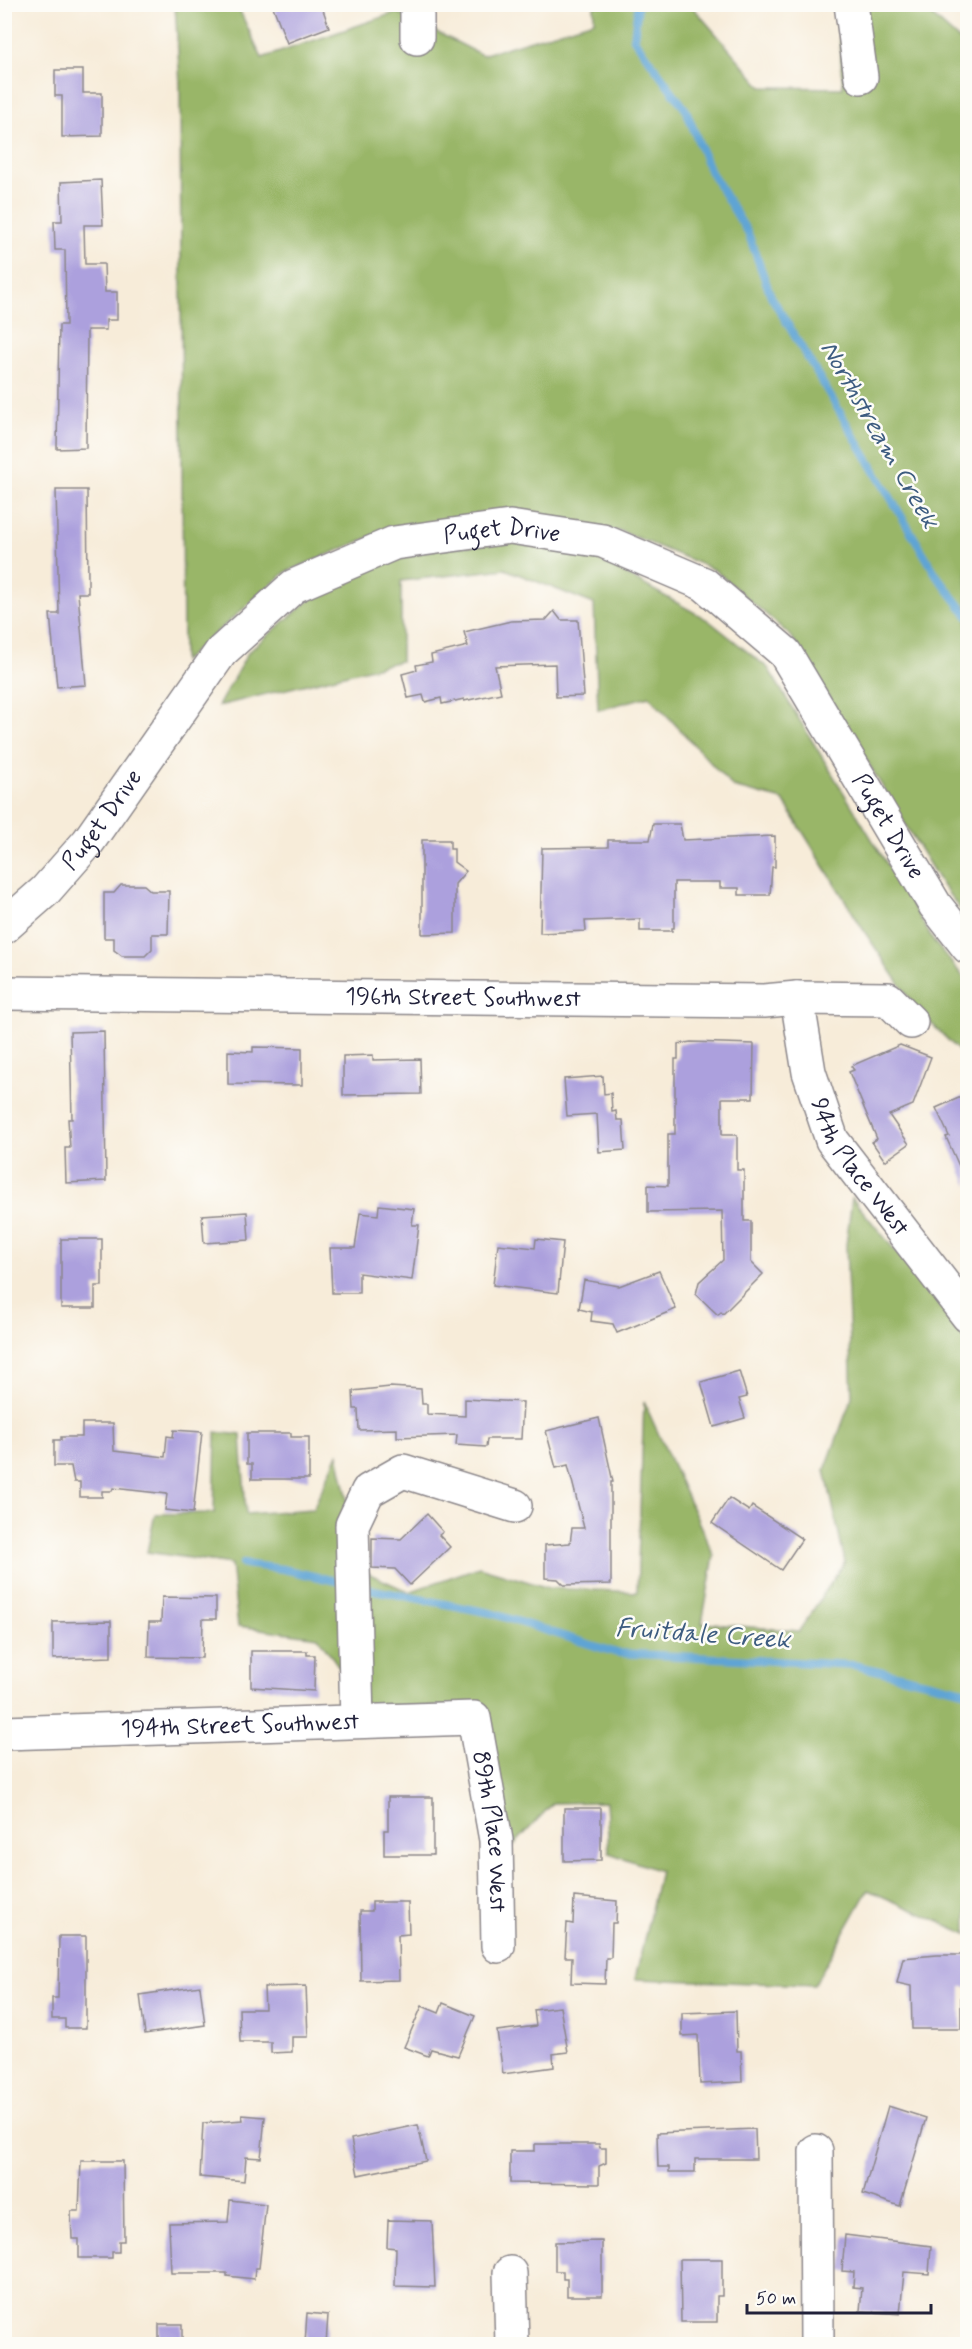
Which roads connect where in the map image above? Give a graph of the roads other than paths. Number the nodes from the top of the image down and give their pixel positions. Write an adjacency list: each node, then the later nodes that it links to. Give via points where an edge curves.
1 (417, 4): 3 (street)
2 (852, 4): 4 (street)
3 (417, 38)
4 (861, 77)
5 (4, 927): 6 (street, Puget Drive, via 45,891 87,842 221,652 294,586 394,543 510,527 603,541 704,584 786,653 935,905)
6 (968, 947)
7 (4, 993): 8 (street, 196th Street Southwest, via 764,1001)
8 (797, 998): 9 (street, 196th Street Southwest, via 888,999); 10 (street, 94th Place West, via 809,1072 832,1140)
9 (911, 1022)
10 (968, 1316)
11 (515, 1506): 13 (street, via 403,1471 368,1491 352,1525)
12 (474, 1718): 13 (street, 194th Street Southwest); 15 (street, 89th Place West, via 496,1840)
13 (357, 1721): 14 (street, 194th Street Southwest)
14 (4, 1733)
15 (498, 1946)
16 (816, 2151): 19 (street)
17 (510, 2273): 18 (street)
18 (512, 2344)
19 (817, 2344)

